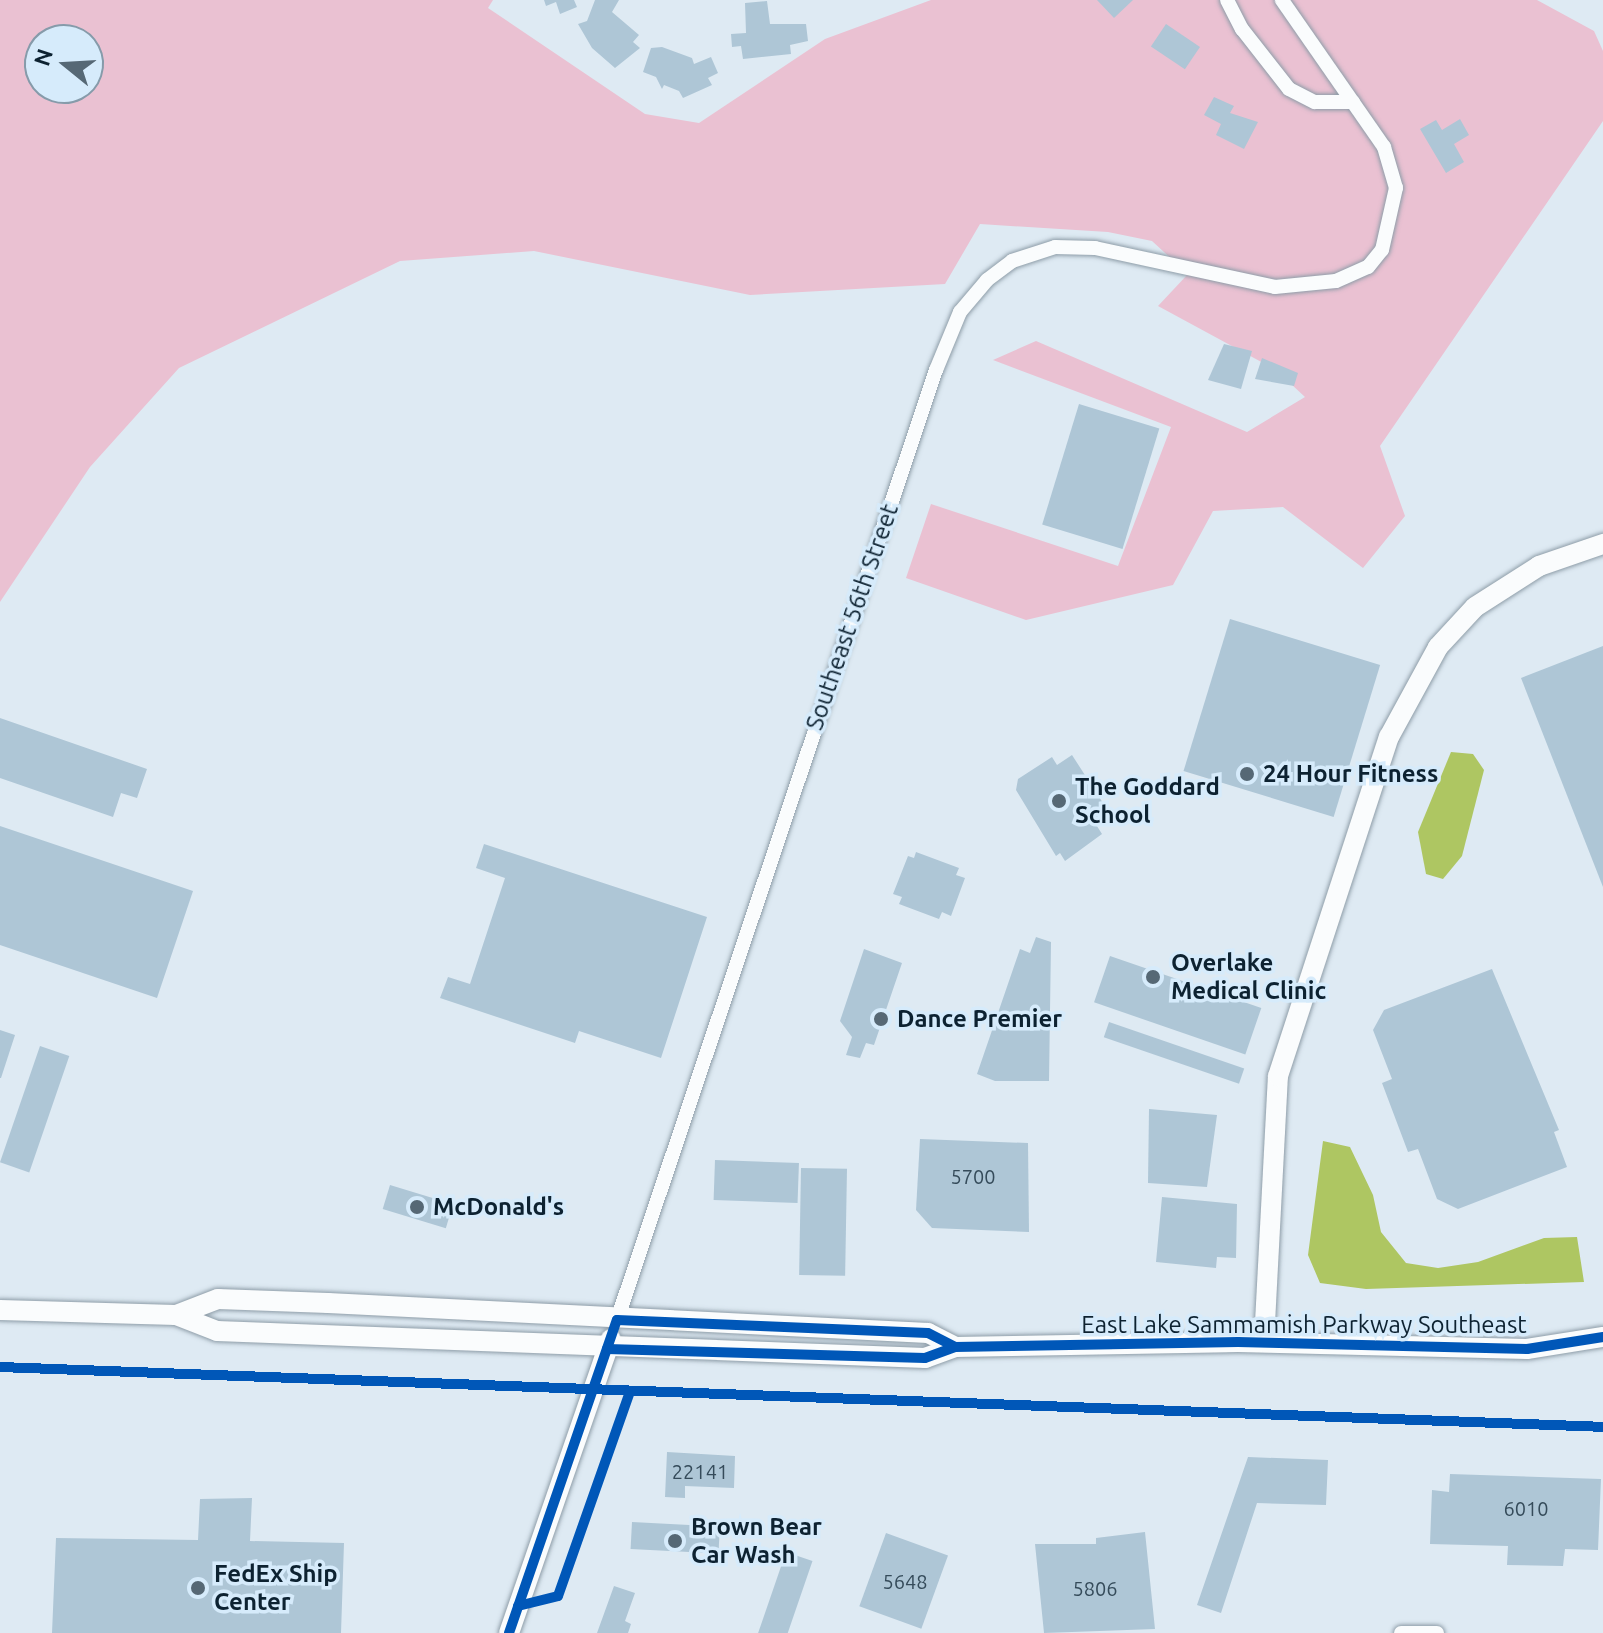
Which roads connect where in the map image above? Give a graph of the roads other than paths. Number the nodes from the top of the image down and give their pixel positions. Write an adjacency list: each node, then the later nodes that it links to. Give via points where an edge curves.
1 (1227, 0): 3 (street, via 1242,29 1289,89 1315,102)
2 (1282, 0): 3 (street, Southeast 56th Street)
3 (1353, 102): 7 (street, Southeast 56th Street, via 1384,147 1396,188 1389,233 1368,267 1311,286 1275,287 1095,248 1055,247 1012,261 960,312 940,357)
4 (1603, 544): 9 (main road, via 1539,566 1475,607 1431,658 1389,737 1278,1076)
5 (0, 1310): 6 (main road, East Lake Sammamish Parkway Southeast)
6 (185, 1319): 7 (main road, East Lake Sammamish Parkway Southeast, via 218,1299); 11 (main road, East Lake Sammamish Parkway Southeast, via 217,1331)
7 (617, 1320): 10 (main road, East Lake Sammamish Parkway Southeast, via 928,1333); 11 (main road, Southeast 56th Street)
8 (1603, 1337): 9 (main road, East Lake Sammamish Parkway Southeast, via 1500,1349)
9 (1264, 1342): 10 (main road, East Lake Sammamish Parkway Southeast)
10 (955, 1347): 11 (main road, East Lake Sammamish Parkway Southeast, via 925,1358)
11 (607, 1349): 12 (main road, Southeast 56th Street)
12 (509, 1633)
13 (1401, 1633): 14 (street)
14 (1437, 1633)

